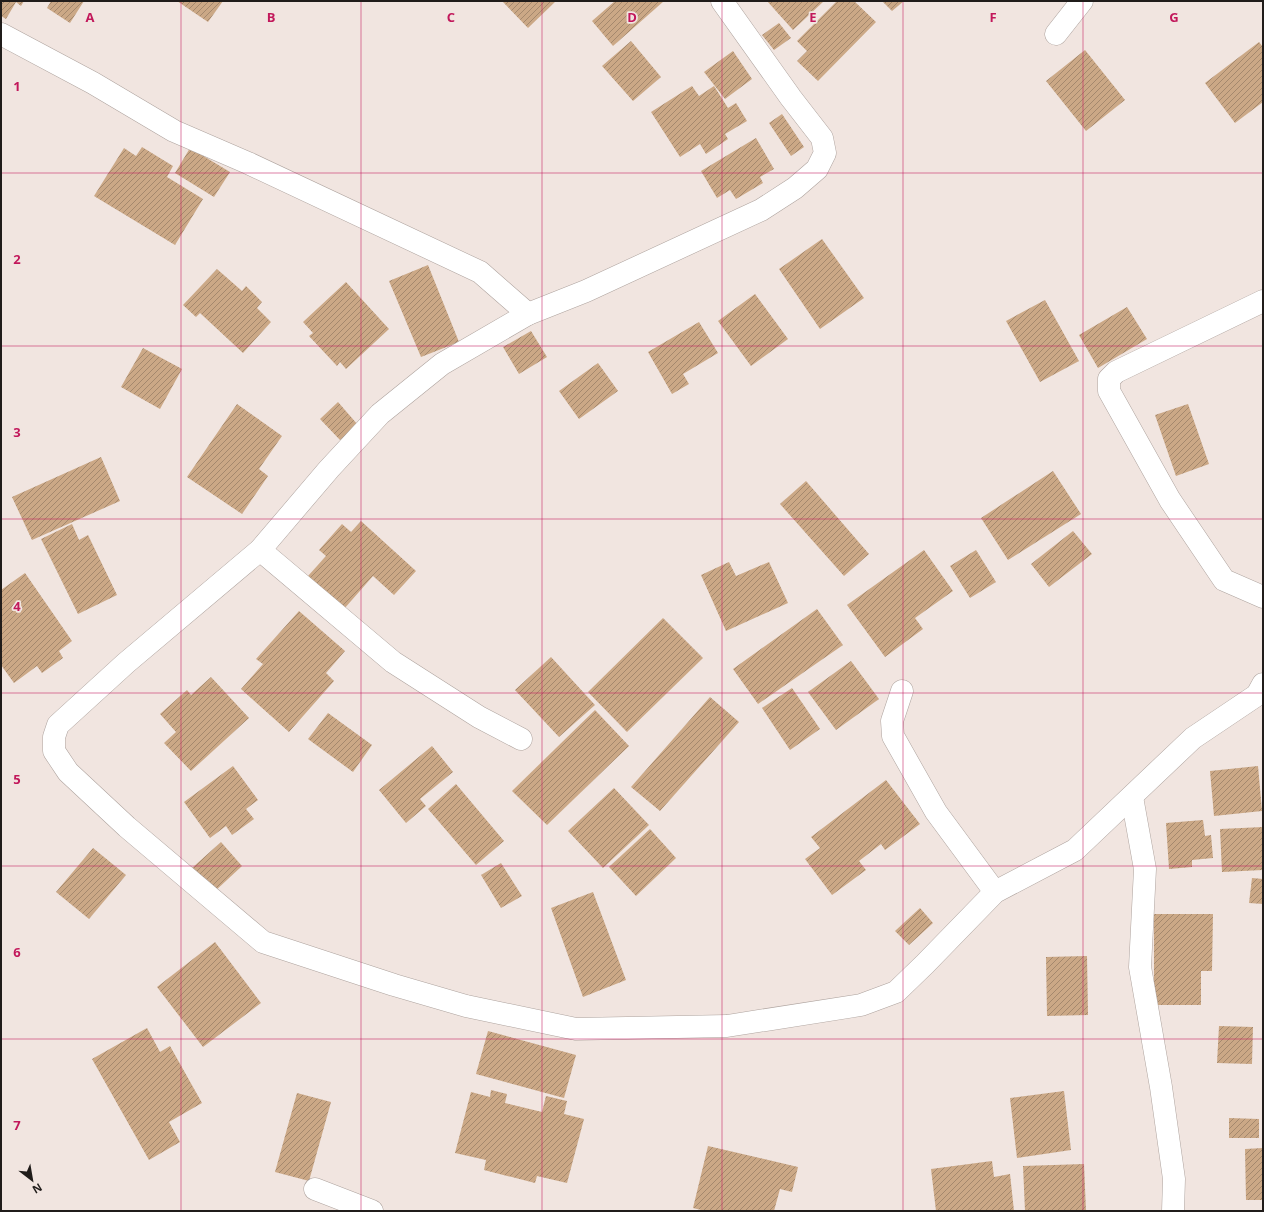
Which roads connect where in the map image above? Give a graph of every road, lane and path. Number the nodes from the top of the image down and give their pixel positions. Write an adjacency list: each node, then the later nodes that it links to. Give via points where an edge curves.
1 (722, 1): 6 (street, via 822,138 825,153 817,169 795,188 761,210 586,291)
2 (1082, 1): 4 (street)
3 (1, 34): 6 (street, via 93,83 174,131 480,272)
4 (1056, 34)
5 (1263, 301): 8 (street, via 1116,372 1109,379 1109,391 1170,500 1224,580)
6 (528, 314): 7 (street, via 442,364 380,414)
7 (260, 550): 11 (street, via 394,662 479,717); 13 (street, via 126,662 58,725 54,737 54,751 68,772 127,827 264,942 466,1006 576,1029 727,1026 861,1005 896,992)
8 (1263, 597)
9 (902, 691): 13 (street, via 892,721 893,736 936,812)
10 (1261, 697): 12 (street, via 1192,738)
11 (522, 739)
12 (1132, 797): 13 (street, via 1075,850); 16 (street, via 1145,869 1140,967 1173,1171)
13 (995, 892)
14 (315, 1188): 15 (street)
15 (372, 1211)
16 (1173, 1211)

